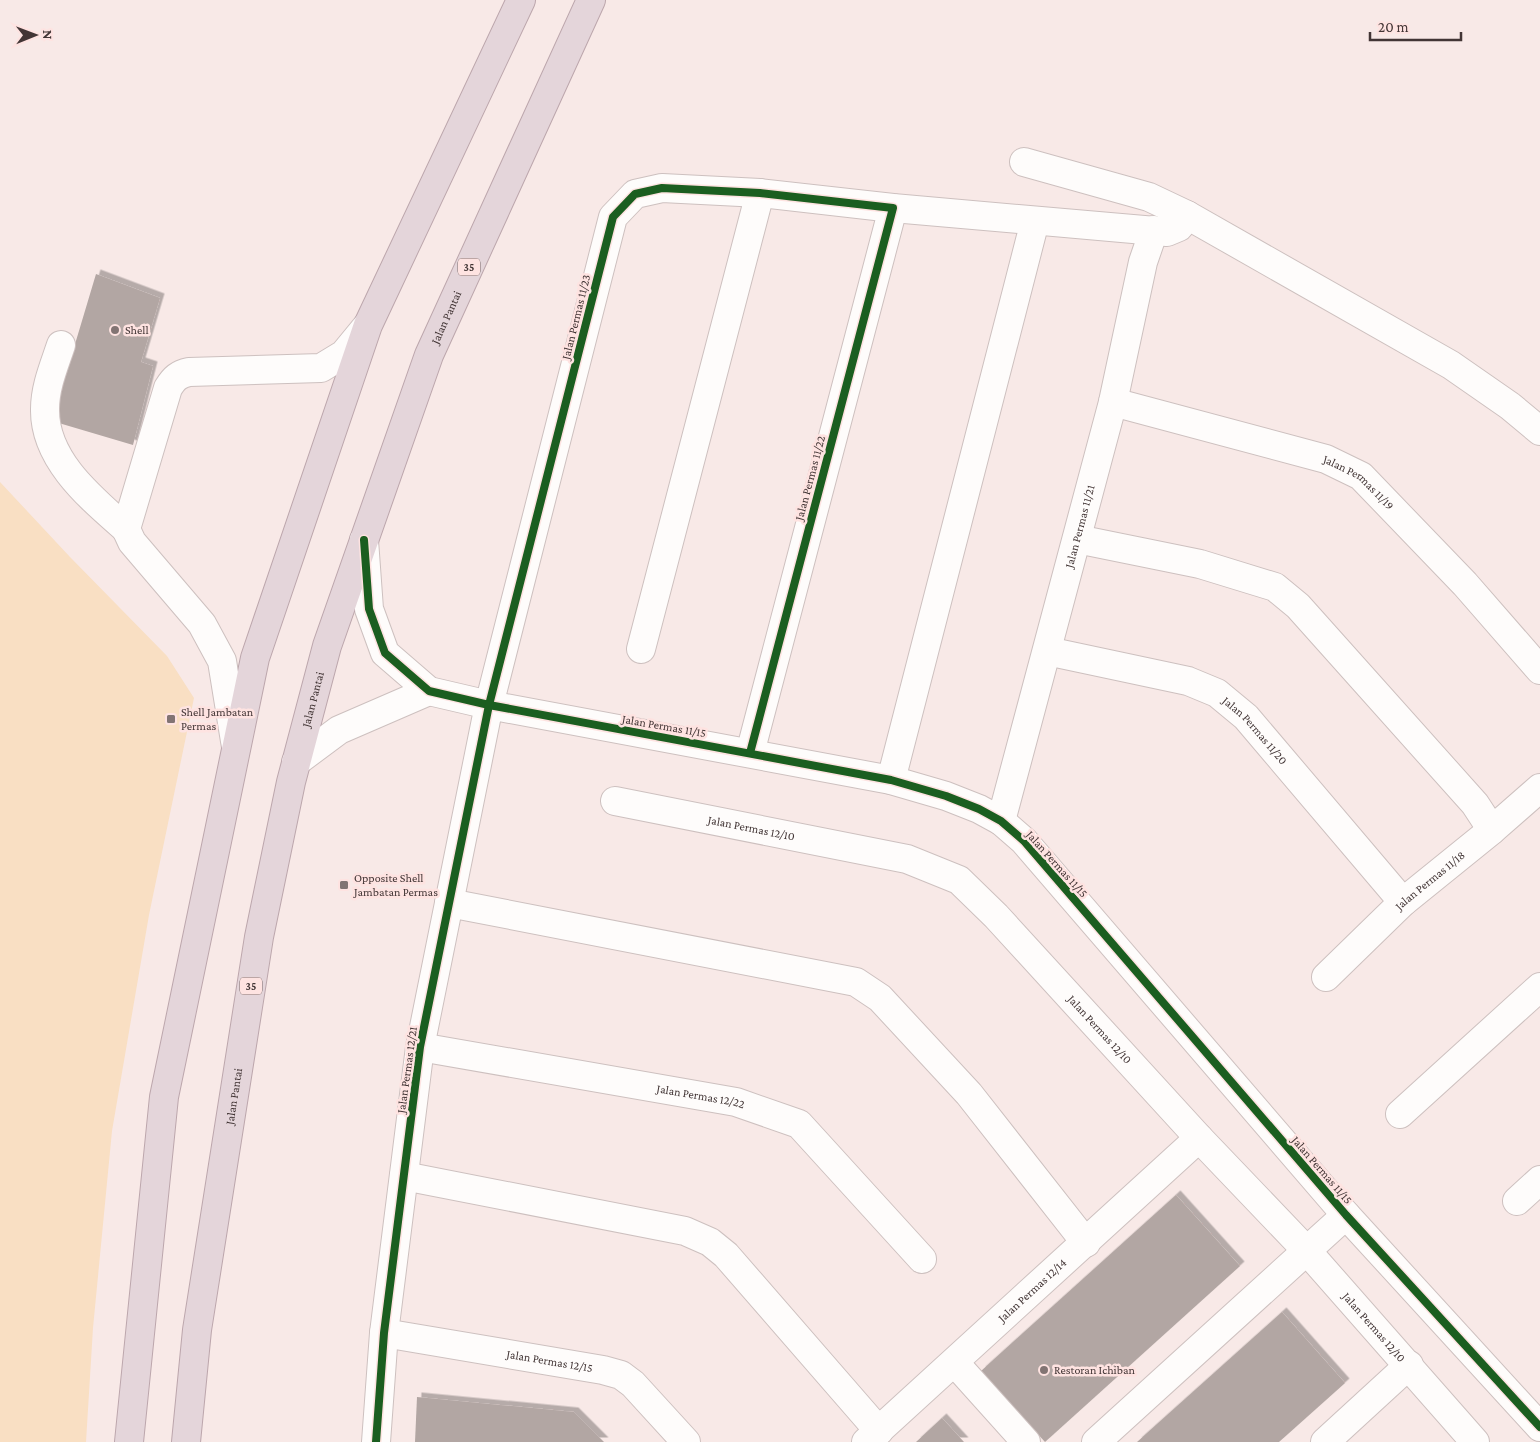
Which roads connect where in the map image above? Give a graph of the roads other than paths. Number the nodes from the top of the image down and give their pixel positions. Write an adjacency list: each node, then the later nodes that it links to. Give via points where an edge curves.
1 (521, 0): 9 (highway)
2 (591, 0): 15 (highway, Jalan Pantai / 35, via 429,355)
3 (1024, 162): 6 (street, via 1149,197)
4 (760, 193): 5 (street, Jalan Permas 11/23); 16 (street); 20 (street, Jalan Permas 11/23, via 662,188 636,194 613,217)
5 (893, 208): 7 (street, Jalan Permas 11/23); 22 (street, Jalan Permas 11/22)
6 (1187, 215): 8 (street, Jalan Permas 11/23, via 1179,226 1167,232); 12 (street, via 1450,365)
7 (1035, 221): 8 (street, Jalan Permas 11/23); 24 (street)
8 (1154, 230): 11 (street, Jalan Permas 11/21, via 1143,262)
9 (368, 325): 13 (street, via 344,354 321,368 180,374 173,380 165,397); 21 (highway, via 255,658)
10 (61, 345): 13 (street, via 46,392 45,410 53,448 86,494)
11 (1113, 402): 14 (street, Jalan Permas 11/21); 18 (street, Jalan Permas 11/19, via 1326,459 1361,476 1465,584)
12 (1540, 431)
13 (126, 529): 21 (street, via 132,542 202,624 222,662)
14 (1077, 539): 17 (street, Jalan Permas 11/21); 28 (street, via 1200,564 1275,587 1305,613 1475,804)
15 (364, 540): 19 (street, Jalan Permas 11/15, via 369,609 384,653); 23 (highway, Jalan Pantai / 35, via 326,646)
16 (641, 649)
17 (1048, 651): 27 (street, Jalan Permas 11/21); 29 (street, Jalan Permas 11/20, via 1188,681 1217,693 1246,717)
18 (1540, 670)
19 (428, 691): 20 (street, Jalan Permas 11/15); 23 (street, via 339,730)
20 (489, 706): 22 (street, Jalan Permas 11/15); 30 (street, Jalan Permas 12/21)
21 (237, 749): 48 (highway, via 164,1098)
22 (750, 753): 24 (street, Jalan Permas 11/15)
23 (296, 762): 49 (highway, Jalan Pantai / 35, via 259,937 197,1330)
24 (891, 780): 27 (street, Jalan Permas 11/15, via 946,796)
25 (1540, 788): 28 (street, Jalan Permas 11/18)
26 (615, 801): 35 (street, Jalan Permas 12/10, via 906,859 959,880 996,916)
27 (1000, 821): 39 (street, Jalan Permas 11/15, via 1024,841)
28 (1492, 830): 29 (street, Jalan Permas 11/18)
29 (1404, 902): 31 (street, Jalan Permas 11/18)
30 (449, 903): 33 (street, Jalan Permas 12/21); 40 (street, via 856,982 880,998 968,1094)
31 (1326, 977)
32 (1540, 987): 34 (street)
33 (420, 1047): 36 (street, Jalan Permas 12/21); 42 (street, Jalan Permas 12/22, via 736,1102 799,1124)
34 (1400, 1114)
35 (1199, 1138): 40 (street, Jalan Permas 12/14); 41 (street, Jalan Permas 12/10)
36 (404, 1176): 43 (street, Jalan Permas 12/21); 47 (street, via 685,1231 710,1242 726,1256)
37 (1540, 1180): 38 (street)
38 (1517, 1201)
39 (1346, 1215): 41 (street); 46 (street, Jalan Permas 11/15)
40 (1086, 1243): 44 (street, Jalan Permas 12/14)
41 (1307, 1251): 45 (street, Jalan Permas 12/10); 53 (street)
42 (922, 1259)
43 (384, 1333): 50 (street, Jalan Permas 12/21); 51 (street, Jalan Permas 12/15, via 621,1375)
44 (955, 1362): 47 (street, Jalan Permas 12/14); 52 (street)
45 (1409, 1365): 54 (street); 55 (street, Jalan Permas 12/10)
46 (1540, 1427)
47 (872, 1436)
48 (129, 1442)
49 (186, 1442)
50 (376, 1442)
51 (686, 1442)
52 (1026, 1442)
53 (1096, 1442)
54 (1324, 1442)
55 (1475, 1442)

